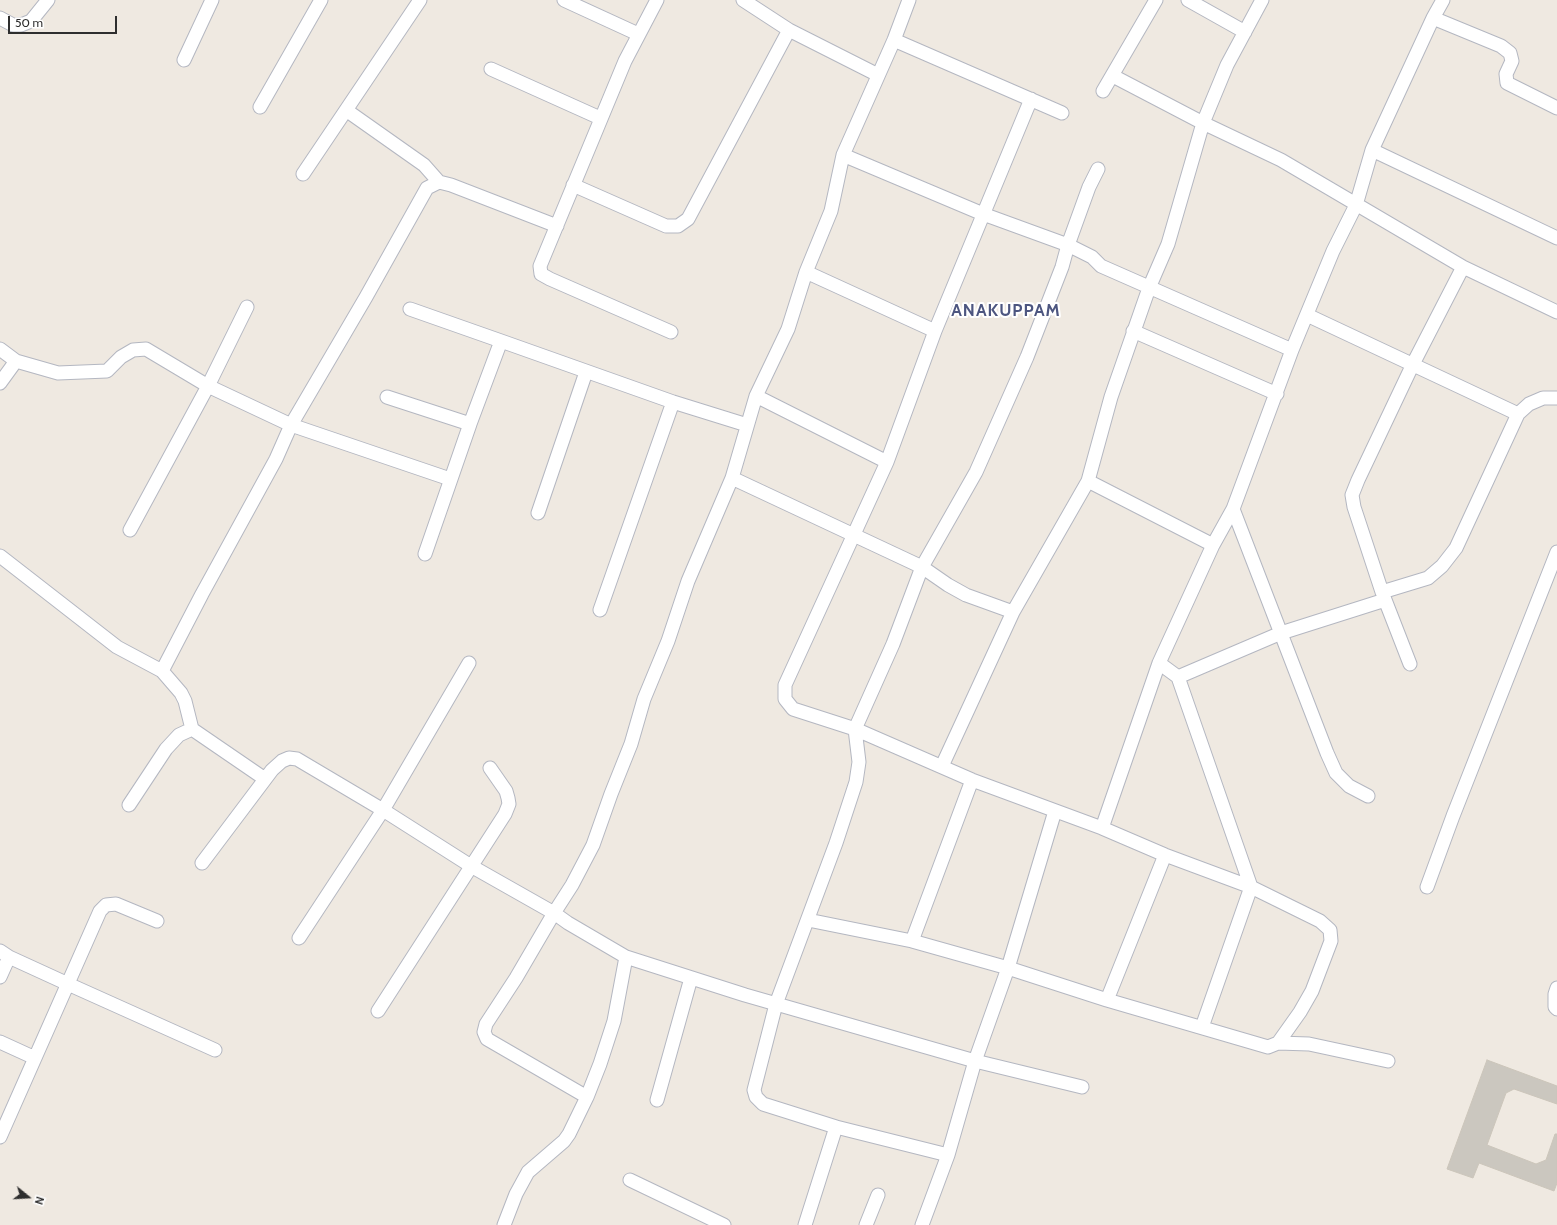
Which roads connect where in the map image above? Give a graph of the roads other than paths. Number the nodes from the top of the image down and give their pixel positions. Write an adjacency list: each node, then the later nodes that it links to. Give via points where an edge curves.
1 (48, 0): 13 (street, via 31,20 21,25 12,25)
2 (212, 0): 19 (street)
3 (321, 0): 25 (street)
4 (420, 0): 27 (street)
5 (564, 0): 17 (street)
6 (657, 0): 17 (street)
7 (743, 0): 15 (street)
8 (909, 0): 18 (street)
9 (1156, 0): 22 (street)
10 (1188, 0): 16 (street)
11 (1262, 0): 16 (street)
12 (1443, 0): 14 (street)
13 (0, 18)
14 (1433, 18): 26 (street, via 1501,46 1510,53 1512,61 1506,74 1507,82); 31 (street)
15 (789, 30): 21 (street); 36 (street, via 688,219 678,226 666,226)
16 (1245, 32): 30 (street, via 1228,64)
17 (638, 34): 29 (street)
18 (894, 40): 21 (street); 24 (street)
19 (184, 60)
20 (491, 69): 29 (street)
21 (878, 75): 32 (street)
22 (1112, 76): 23 (street); 30 (street)
23 (1103, 91)
24 (1031, 99): 28 (street); 38 (street)
25 (260, 107)
26 (1557, 108)
27 (346, 110): 34 (street); 35 (street, via 424,165)
28 (1062, 113)
29 (600, 118): 36 (street)
30 (1203, 123): 37 (street, via 1281,160); 44 (street, via 1168,244)
31 (1372, 150): 37 (street); 40 (street)
32 (843, 155): 38 (street); 43 (street, via 831,211)
33 (1098, 169): 41 (street)
34 (303, 174)
35 (439, 182): 39 (street); 67 (street, via 427,188)
36 (573, 185): 39 (street)
37 (1356, 205): 42 (street); 48 (street, via 1333,251)
38 (983, 214): 41 (street); 49 (street)
39 (557, 226): 51 (street, via 540,266 541,274)
40 (1557, 238)
41 (1068, 245): 44 (street, via 1092,257 1101,266); 81 (street, via 1027,357 976,472)
42 (1463, 267): 47 (street); 56 (street)
43 (806, 272): 49 (street); 61 (street, via 788,329)
44 (1149, 288): 50 (street); 54 (street)
45 (247, 306): 59 (street)
46 (410, 309): 52 (street)
47 (1557, 312)
48 (1307, 315): 54 (street); 56 (street)
49 (935, 331): 69 (street)
50 (1133, 331): 60 (street); 72 (street, via 1111,397)
51 (671, 332)
52 (501, 341): 57 (street); 66 (street)
53 (0, 349): 55 (street)
54 (1292, 350): 60 (street)
55 (16, 361): 58 (street); 59 (street, via 58,373 107,371 121,357 133,350 146,349)
56 (1413, 364): 65 (street); 82 (street, via 1352,495 1354,508)
57 (586, 372): 64 (street); 74 (street)
58 (0, 383)
59 (208, 386): 67 (street); 75 (street)
60 (1277, 394): 73 (street)
61 (756, 396): 68 (street); 69 (street)
62 (387, 397): 66 (street)
63 (1557, 398): 65 (street, via 1543,398 1529,404)
64 (673, 402): 68 (street); 83 (street)
65 (1518, 414): 82 (street, via 1456,548 1442,566 1428,578)
66 (470, 424): 71 (street)
67 (291, 425): 71 (street); 89 (street, via 276,459)
68 (747, 425): 70 (street)
69 (887, 462): 76 (street)
70 (732, 478): 76 (street); 107 (street, via 688,581 668,641 644,699 632,744 592,845 572,885)
71 (450, 479): 79 (street)
72 (1088, 481): 77 (street); 84 (street)
73 (1232, 509): 77 (street); 85 (street)
74 (538, 513)
75 (130, 530)
76 (853, 536): 81 (street); 92 (street, via 785,685 785,699 793,709)
77 (1214, 545): 87 (street)
78 (1557, 552): 106 (street)
79 (425, 554)
80 (0, 556): 89 (street, via 117,647)
81 (922, 567): 84 (street, via 966,595); 92 (street, via 893,644)
82 (1384, 596): 85 (street); 88 (street)
83 (600, 610)
84 (1013, 612): 93 (street)
85 (1281, 633): 90 (street); 97 (street, via 1336,773 1350,786)
86 (469, 663): 99 (street)
87 (1159, 663): 90 (street); 101 (street)
88 (1410, 664)
89 (162, 672): 91 (street, via 181,693)
90 (1178, 677): 105 (street)
91 (192, 729): 95 (street); 98 (street, via 179,735 166,749)
92 (855, 729): 93 (street); 108 (street, via 859,762 856,782)
93 (942, 766): 96 (street)
94 (490, 768): 104 (street, via 506,790 509,804)
95 (265, 779): 99 (street, via 282,761 297,758); 103 (street)
96 (972, 780): 100 (street); 111 (street)
97 (1368, 796)
98 (129, 804)
99 (382, 810): 104 (street); 110 (street)
100 (1055, 811): 101 (street); 114 (street)
101 (1102, 828): 102 (street)
102 (1165, 855): 105 (street); 119 (street)
103 (202, 863)
104 (472, 866): 107 (street); 122 (street)
105 (1251, 887): 123 (street); 125 (street, via 1320,921 1330,930 1331,941 1312,991)
106 (1427, 887)
107 (554, 913): 113 (street); 131 (street, via 486,1024 484,1032 487,1039)
108 (808, 920): 111 (street); 120 (street)
109 (157, 921): 117 (street, via 116,904 106,905 100,911)
110 (299, 938)
111 (912, 941): 114 (street)
112 (4, 954): 115 (street); 117 (street)
113 (626, 958): 116 (street); 131 (street, via 614,1021)
114 (1008, 968): 119 (street); 128 (street)
115 (0, 977)
116 (691, 978): 120 (street); 132 (street)
117 (68, 984): 126 (street); 127 (street)
118 (1557, 988): 121 (street)
119 (1106, 1000): 123 (street)
120 (776, 1004): 128 (street); 134 (street, via 754,1090 756,1097 763,1104)
121 (1557, 1009)
122 (378, 1011)
123 (1202, 1027): 125 (street, via 1268,1047)
124 (0, 1042): 127 (street)
125 (1278, 1043): 129 (street, via 1309,1044)
126 (215, 1050)
127 (35, 1058): 133 (street)
128 (975, 1061): 130 (street); 136 (street)
129 (1388, 1062)
130 (1082, 1087)
131 (587, 1097): 139 (street, via 564,1141 528,1172)
132 (657, 1100)
133 (3, 1120): 135 (street)
134 (836, 1127): 136 (street); 141 (street)
135 (0, 1137)
136 (948, 1155): 143 (street)
137 (630, 1180): 140 (street)
138 (878, 1195): 142 (street)
139 (504, 1225)
140 (724, 1225)
141 (805, 1225)
142 (866, 1225)
143 (922, 1225)

